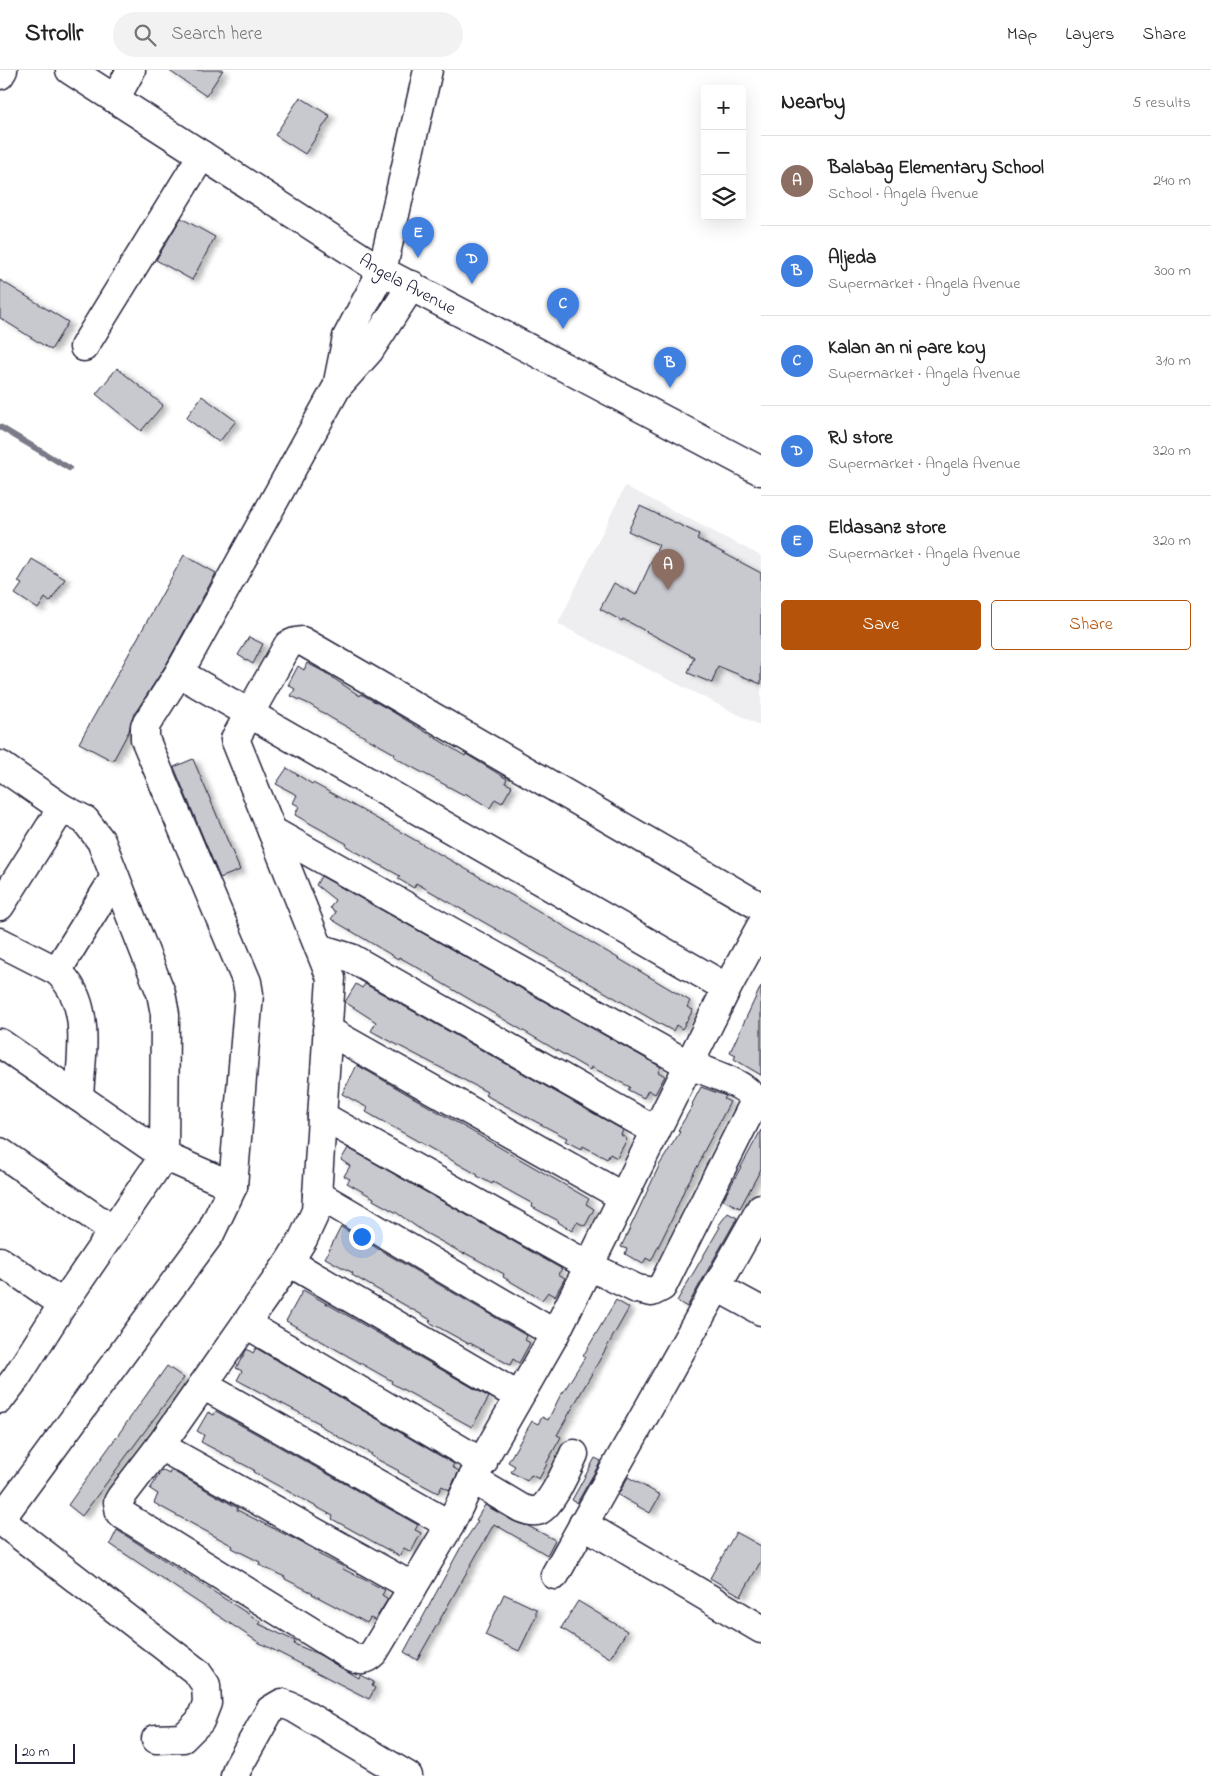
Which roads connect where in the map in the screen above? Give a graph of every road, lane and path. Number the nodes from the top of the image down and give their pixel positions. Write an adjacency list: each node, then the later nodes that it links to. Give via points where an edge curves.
1 (3, 70): 5 (street)
2 (70, 70): 6 (street, Angela Avenue)
3 (131, 70): 6 (street)
4 (428, 70): 8 (street)
5 (0, 74)
6 (115, 99): 7 (street, Angela Avenue)
7 (202, 155): 8 (street, Angela Avenue); 10 (street)
8 (382, 271): 9 (street, Angela Avenue); 11 (street, via 346,337)
9 (412, 285): 11 (street, via 369,351); 12 (street, Angela Avenue)
10 (84, 347)
11 (337, 387): 13 (street)
12 (761, 471)
13 (179, 673): 14 (street); 34 (street, via 145,726 144,740 247,982 249,994)
14 (250, 714): 17 (street, via 235,739); 20 (street, via 288,645 302,641); 25 (street)
15 (0, 765): 16 (street)
16 (62, 808): 18 (street, via 85,820 101,841); 19 (street)
17 (272, 831): 23 (street); 28 (street)
18 (115, 877): 24 (street); 33 (street, via 161,993 165,1014)
19 (0, 906)
20 (761, 907)
21 (761, 926): 25 (street)
22 (0, 942): 24 (street)
23 (319, 948): 26 (street, via 331,978); 31 (street, via 351,958)
24 (57, 971): 29 (street, via 75,994 82,1015)
25 (727, 988): 28 (street)
26 (328, 1030): 30 (street); 36 (street)
27 (0, 1044): 29 (street)
28 (689, 1065): 31 (street); 41 (street, via 724,1078 753,1096 754,1101 662,1287 652,1292 637,1289)
29 (79, 1097): 33 (street)
30 (322, 1116): 35 (street); 41 (street)
31 (656, 1131): 36 (street)
32 (0, 1152): 38 (street)
33 (164, 1156): 34 (street); 38 (street)
34 (233, 1186): 54 (street, via 210,1234)
35 (317, 1194): 40 (street, via 316,1211); 46 (street)
36 (623, 1197): 41 (street)
37 (761, 1208): 42 (street)
38 (113, 1230): 43 (street)
39 (0, 1261): 43 (street)
40 (289, 1262): 45 (street); 49 (street)
41 (589, 1266): 46 (street)
42 (717, 1286): 44 (street); 55 (street)
43 (63, 1304): 47 (street)
44 (761, 1312)
45 (246, 1324): 48 (street); 53 (street)
46 (555, 1334): 49 (street)
47 (8, 1372): 50 (street)
48 (203, 1385): 51 (street); 56 (street)
49 (518, 1396): 53 (street)
50 (0, 1399)
51 (160, 1446): 58 (street); 58 (street, via 118,1502 120,1513 349,1655 359,1660 374,1652)
52 (574, 1454): 53 (street, via 552,1497 538,1511 521,1508)
53 (477, 1471): 56 (street)
54 (0, 1520): 60 (street, via 197,1672 206,1685 207,1703 200,1721 183,1738)
55 (583, 1524): 57 (street); 59 (street)
56 (450, 1525): 58 (street)
57 (555, 1575)
58 (413, 1587)
59 (761, 1629)
60 (156, 1739)
61 (235, 1776): 62 (street, via 270,1710 282,1703)
62 (408, 1776)

